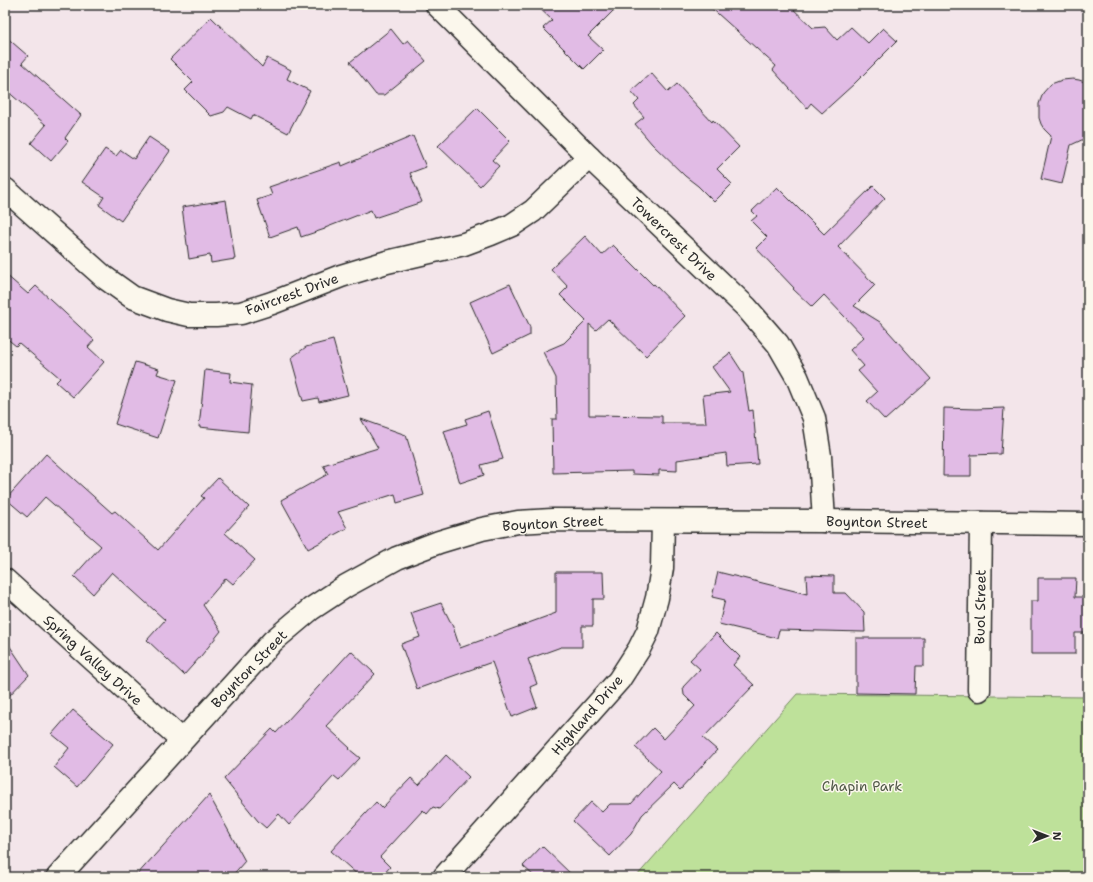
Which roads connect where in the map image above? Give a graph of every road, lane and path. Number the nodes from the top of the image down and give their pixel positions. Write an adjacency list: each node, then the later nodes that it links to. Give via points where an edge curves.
1 (437, 5): 2 (street, Towercrest Drive)
2 (589, 157): 3 (street, Faircrest Drive, via 533,211 512,225 491,234 464,244 341,276 241,313 216,315 167,310 132,297 104,277); 5 (street, Towercrest Drive, via 746,308 778,344 797,377 814,418 820,456)
3 (5, 189)
4 (663, 521): 5 (street, Boynton Street); 10 (street, Boynton Street, via 518,522 482,528 397,558 311,609 273,641); 12 (street, Highland Drive, via 662,568 657,598 648,631 639,649 619,680)
5 (824, 521): 6 (street, Boynton Street)
6 (981, 523): 7 (street, Boynton Street); 9 (street, Buol Street)
7 (1088, 524)
8 (5, 580): 10 (street, Spring Valley Drive)
9 (979, 690)
10 (182, 740): 11 (street, Boynton Street)
11 (58, 877)
12 (444, 877)

